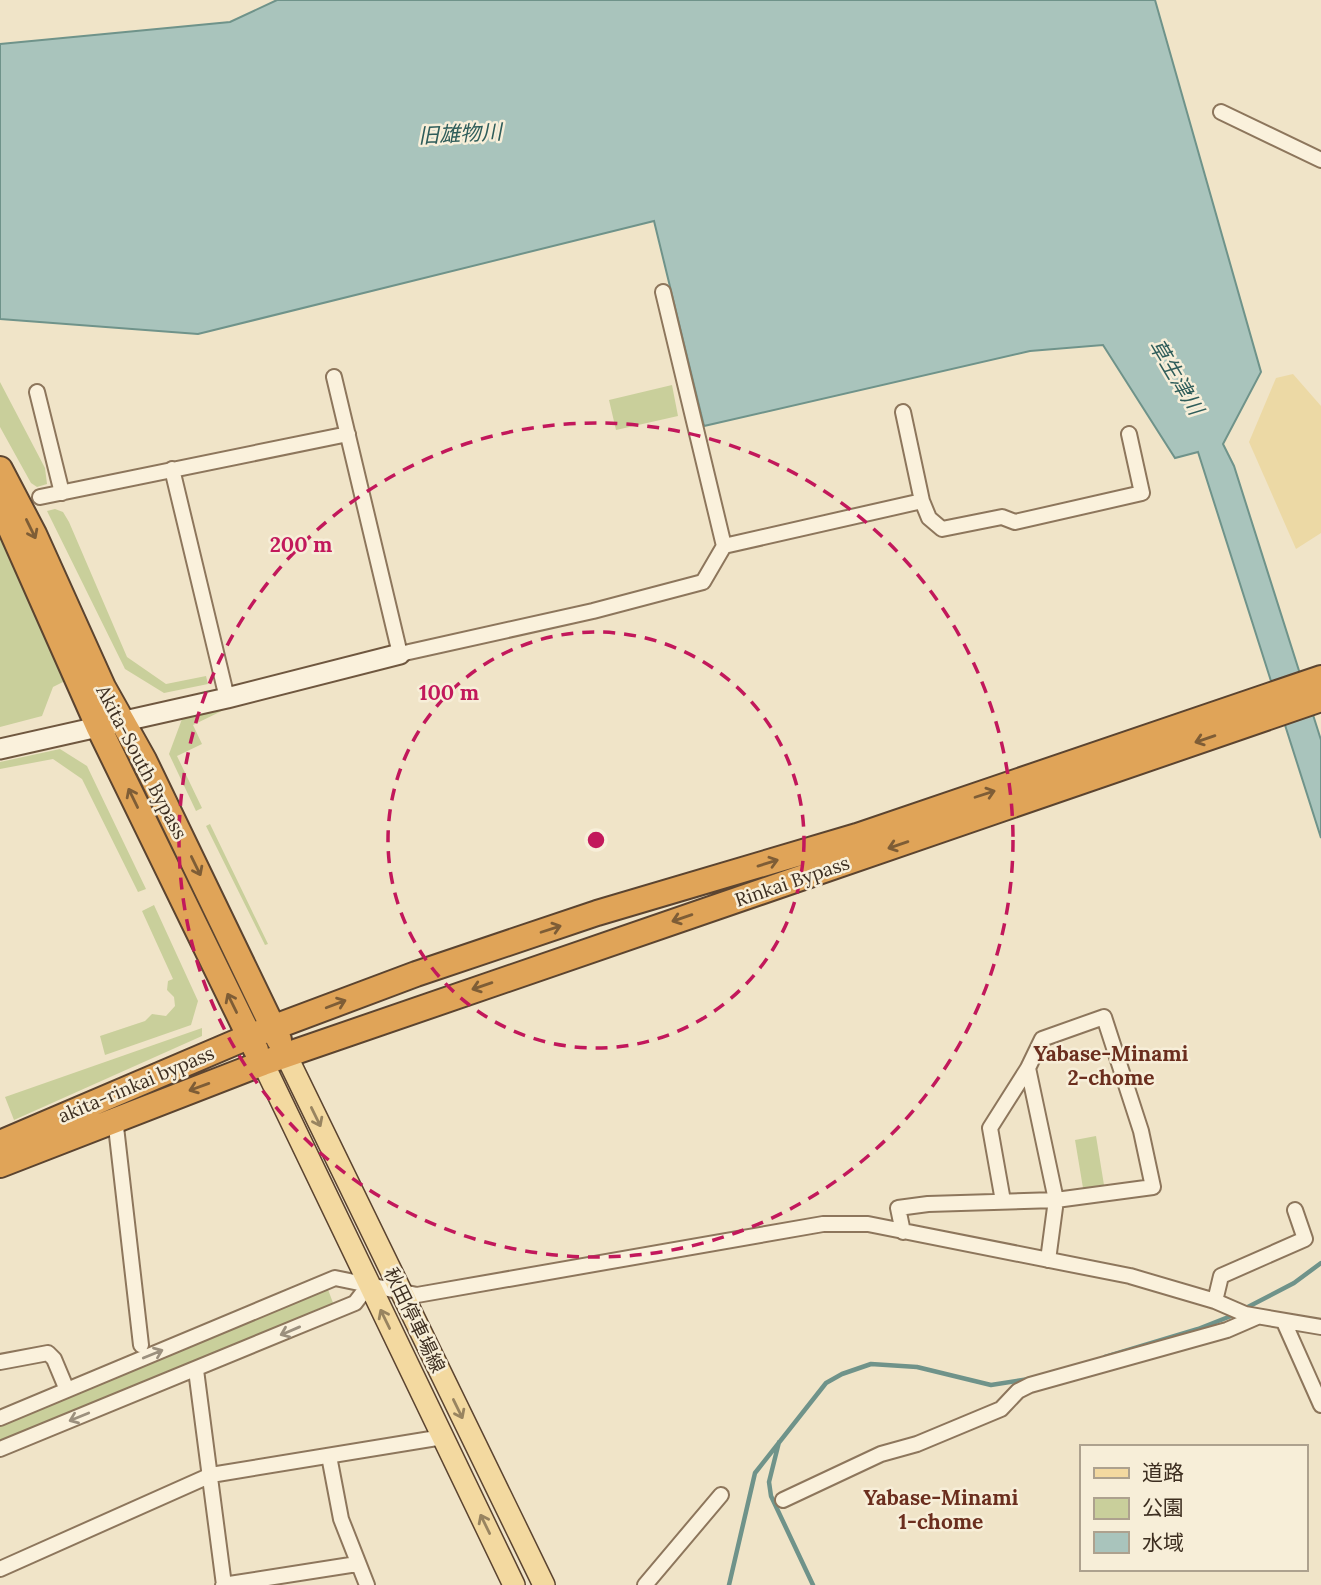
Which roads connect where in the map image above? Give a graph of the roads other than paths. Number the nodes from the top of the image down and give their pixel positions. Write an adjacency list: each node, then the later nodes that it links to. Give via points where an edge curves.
1 (1221, 112): 2 (street)
2 (1321, 160)
3 (663, 292): 15 (street)
4 (334, 377): 7 (street)
5 (37, 392): 11 (street)
6 (903, 412): 13 (street)
7 (348, 434): 10 (street); 16 (street)
8 (1129, 434): 13 (street, via 1142,492 1015,522 1002,517 942,529 929,519)
9 (0, 469): 20 (highway, Akita-South Bypass, one-way to 20)
10 (172, 469): 11 (street); 18 (street)
11 (62, 493): 12 (street)
12 (40, 497)
13 (922, 501): 15 (street)
14 (0, 505): 21 (highway, Akita-South Bypass)
15 (724, 546): 16 (street, via 703,582)
16 (401, 654): 18 (street)
17 (1319, 685): 19 (highway, Rinkai Bypass)
18 (227, 698): 20 (street)
19 (1268, 708): 23 (highway, Rinkai Bypass, one-way to 19, via 584,918); 25 (highway, Rinkai Bypass, one-way to 25)
20 (123, 721): 21 (street); 23 (highway, Akita-South Bypass, one-way to 23)
21 (98, 726): 22 (street); 24 (highway, Akita-South Bypass, one-way to 21)
22 (0, 749)
23 (272, 1028): 24 (highway, akita-rinkai bypass); 25 (highway, Akita-South Bypass)
24 (248, 1037): 25 (highway, Akita-South Bypass); 28 (highway, akita-rinkai bypass)
25 (275, 1059): 27 (highway, akita-rinkai bypass, one-way to 27); 35 (main road, 秋田停車場線); 36 (main road, 秋田停車場線, one-way to 36)
26 (1028, 1069): 30 (street); 30 (street, via 1042,1039 1104,1017 1141,1131 1153,1188); 31 (street, via 990,1128)
27 (116, 1118): 29 (highway, akita-rinkai bypass); 41 (street)
28 (0, 1143)
29 (0, 1165)
30 (1056, 1199): 31 (street); 34 (street)
31 (1003, 1201): 33 (street, via 898,1208)
32 (1295, 1210): 37 (street, via 1305,1239 1221,1276)
33 (903, 1232): 34 (street); 36 (street, via 847,1222 823,1224)
34 (1048, 1260): 37 (street, via 1130,1276)
35 (368, 1286): 36 (street); 43 (street, one-way to 43, via 355,1303); 44 (street, one-way to 35, via 335,1278); 47 (main road, 秋田停車場線, one-way to 35)
36 (402, 1294): 58 (main road, 秋田停車場線, one-way to 58)
37 (1215, 1301): 38 (street)
38 (1251, 1315): 39 (street); 52 (street, via 1227,1330 1030,1385 1000,1409 881,1454)
39 (1284, 1322): 40 (street); 45 (street)
40 (1321, 1327)
41 (141, 1345)
42 (0, 1362): 44 (street, via 48,1353)
43 (196, 1370): 48 (street, one-way to 48); 50 (street)
44 (67, 1390): 46 (street)
45 (1321, 1405)
46 (0, 1418)
47 (443, 1437): 49 (street); 57 (main road, 秋田停車場線, one-way to 47)
48 (0, 1449)
49 (328, 1456): 50 (street); 53 (street)
50 (211, 1475): 54 (street); 55 (street)
51 (721, 1495): 59 (street)
52 (783, 1500)
53 (356, 1564): 55 (street); 56 (street)
54 (0, 1569)
55 (224, 1585)
56 (367, 1585)
57 (514, 1585)
58 (544, 1585)
59 (645, 1585)

